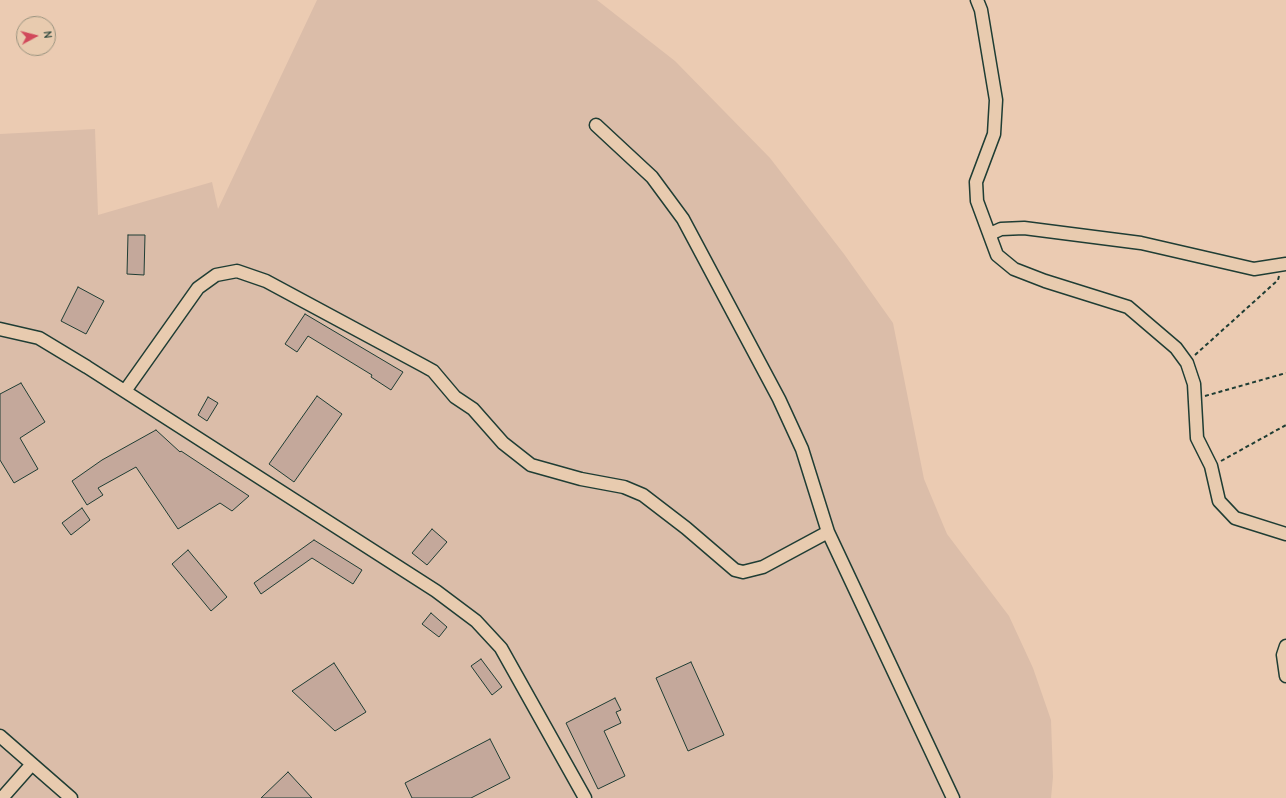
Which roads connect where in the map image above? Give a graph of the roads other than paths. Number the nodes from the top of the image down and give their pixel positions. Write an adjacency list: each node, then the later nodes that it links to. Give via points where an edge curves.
1 (977, 0): 3 (street, via 981,10 996,100 994,134 976,182 977,201)
2 (596, 125): 7 (street, via 652,177 683,219 802,449)
3 (990, 234): 4 (street, via 1001,229 1024,228 1141,243 1254,269); 8 (street, via 997,255 1014,269 1128,307 1176,348 1187,363 1194,384 1197,438 1211,466 1219,501 1235,518)
4 (1286, 264)
5 (0, 329): 6 (street, via 39,338)
6 (125, 391): 7 (street, via 198,288 216,275 237,271 266,281 428,368 455,396 473,409 503,443 531,464 643,494 735,570 743,572 763,567); 15 (street, via 436,591 476,621 500,648)
7 (828, 532): 16 (street)
8 (1286, 534)
9 (1286, 646): 10 (street, via 1283,655)
10 (1286, 676)
11 (0, 736): 12 (street)
12 (32, 764): 13 (street); 14 (street)
13 (2, 798)
14 (71, 798)
15 (585, 798)
16 (953, 798)

